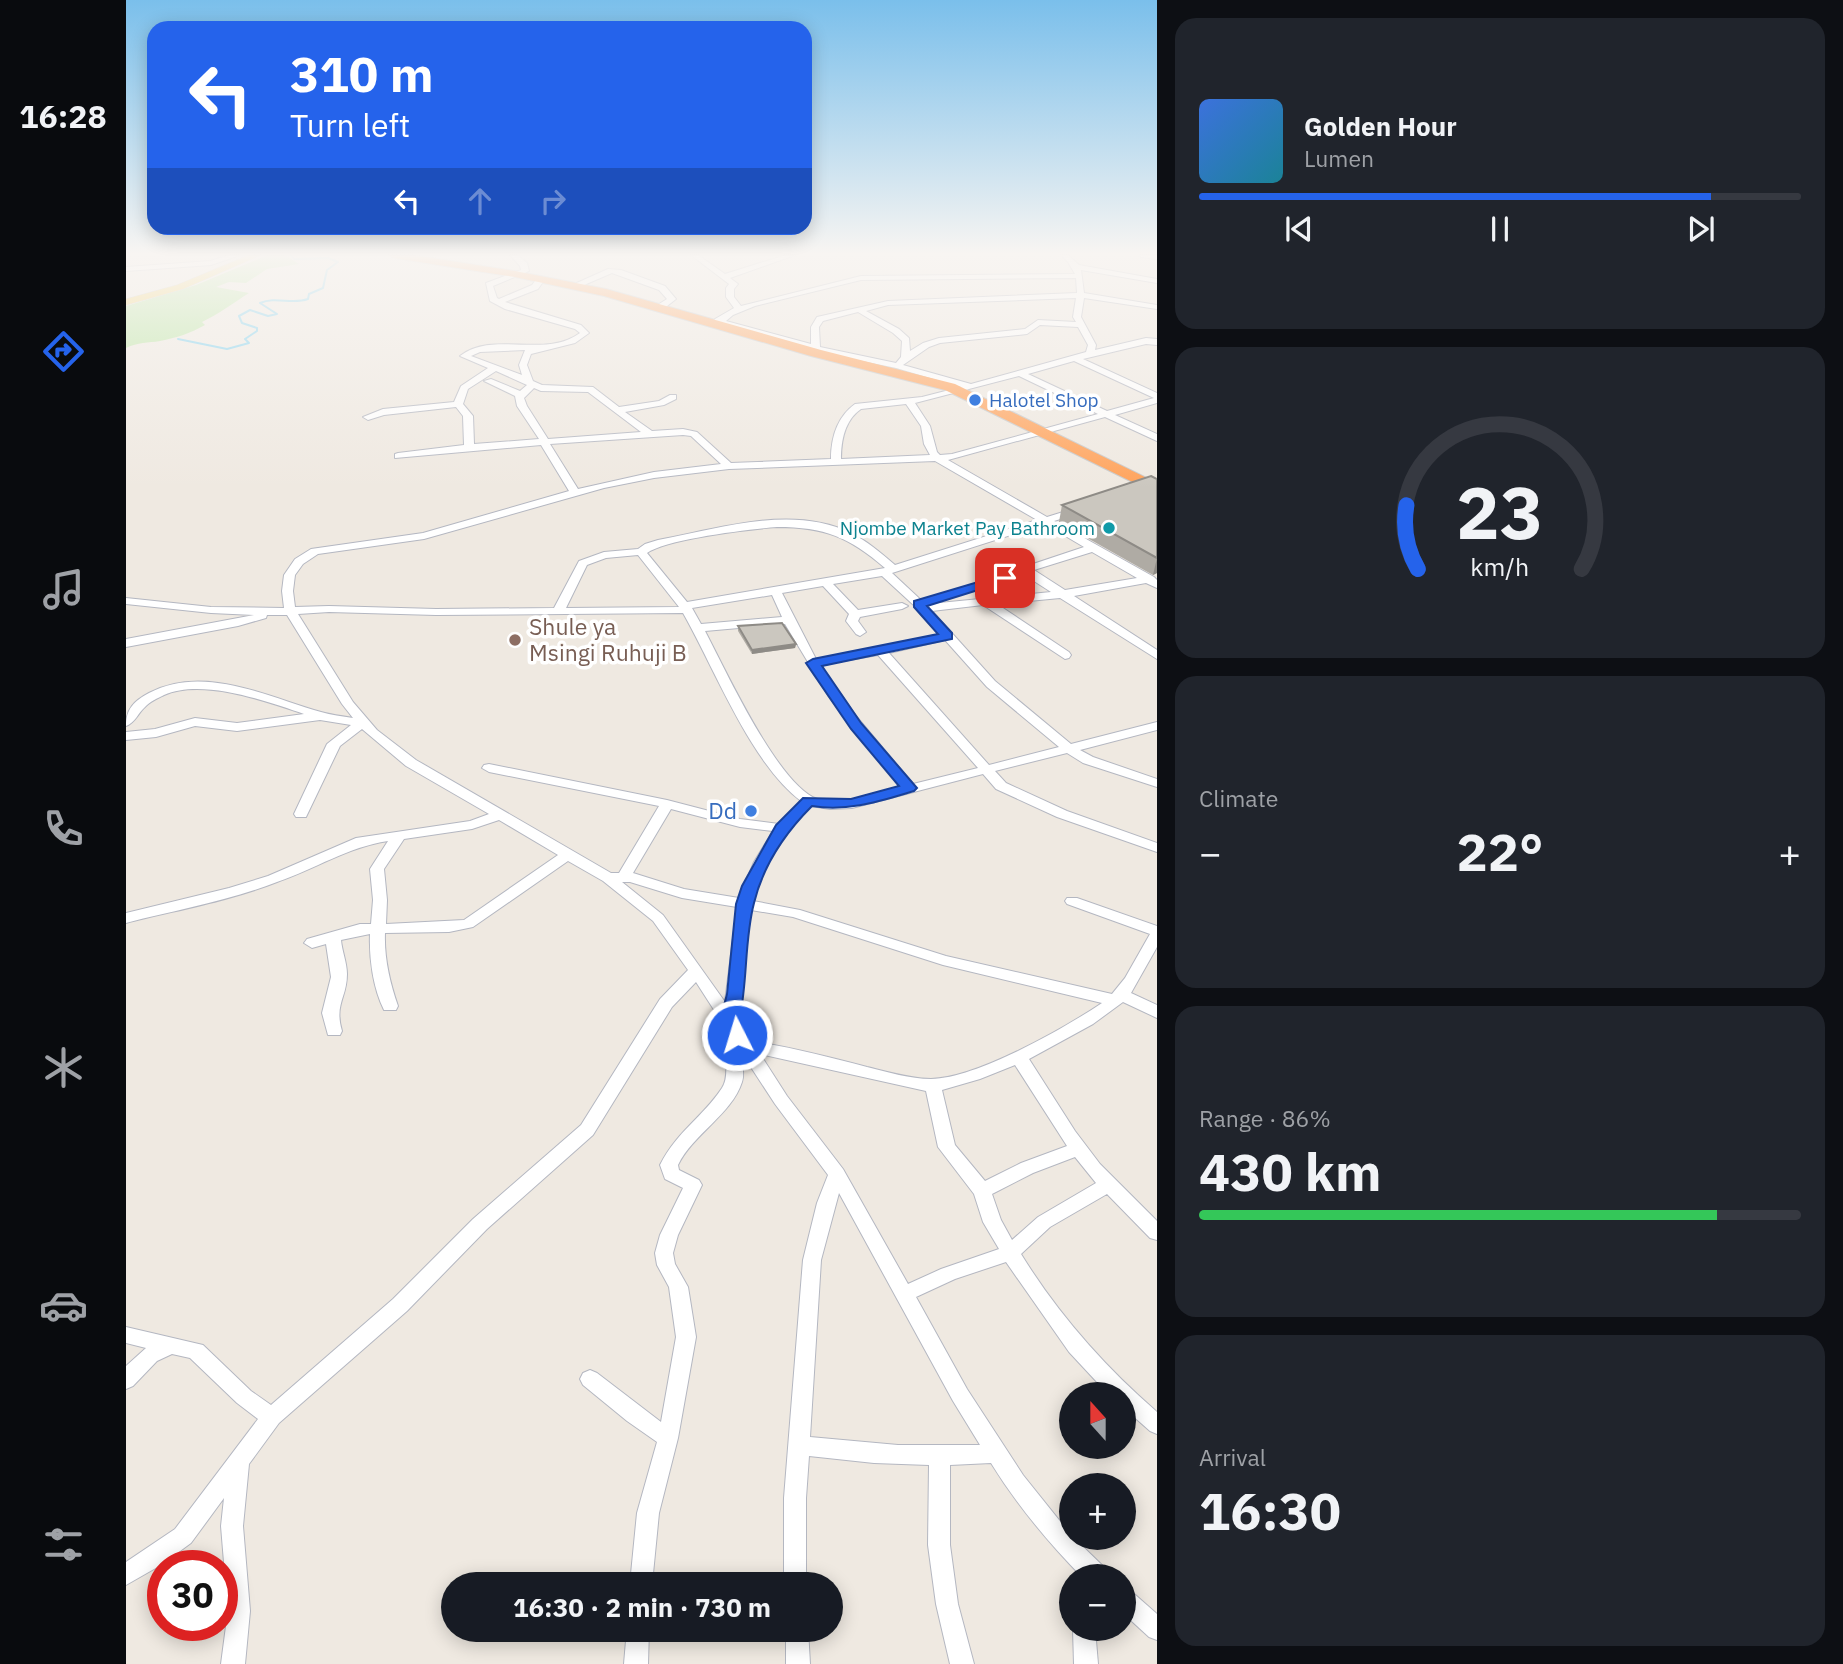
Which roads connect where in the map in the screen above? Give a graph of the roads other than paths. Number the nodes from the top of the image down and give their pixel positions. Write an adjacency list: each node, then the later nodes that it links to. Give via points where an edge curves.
1 (585, 333): 8 (street, via 575,340)
2 (750, 333): 9 (highway)
3 (815, 333): 9 (street)
4 (897, 333): 11 (street, via 907,343)
5 (1014, 333): 11 (street, via 932,343)
6 (1084, 333): 10 (street, via 1092,345)
7 (1157, 342): 10 (street)
8 (543, 346): 14 (street, via 478,349 464,356); 17 (street, via 523,358)
9 (816, 351): 13 (street); 18 (highway)
10 (1090, 354): 12 (street)
11 (905, 358): 13 (street)
12 (1077, 359): 15 (street); 21 (street)
13 (897, 366): 18 (street)
14 (493, 369): 17 (street); 23 (street, via 464,388)
15 (1021, 374): 18 (street); 25 (street)
16 (488, 381): 19 (street)
17 (530, 383): 19 (street); 24 (street, via 590,389)
18 (966, 389): 22 (street); 27 (highway)
19 (521, 394): 30 (street, via 522,406)
20 (673, 397): 24 (street)
21 (1157, 398): 25 (street)
22 (910, 403): 33 (street); 34 (street, via 853,409 839,437)
23 (458, 404): 26 (street); 31 (street, via 468,416)
24 (618, 410): 28 (street)
25 (1107, 415): 27 (street); 29 (street)
26 (368, 417)
27 (1045, 432): 33 (street); 36 (highway)
28 (649, 434): 30 (street); 35 (street, via 690,433)
29 (1157, 438)
30 (545, 442): 31 (street); 38 (street)
31 (469, 446): 32 (street)
32 (398, 456)
33 (939, 459): 34 (street); 40 (street)
34 (836, 461): 35 (street)
35 (729, 466): 38 (street, via 654,475)
36 (1155, 486): 37 (street)
37 (1129, 492)
38 (575, 493): 54 (street, via 424,536 315,551 286,581)
39 (1086, 507): 40 (street)
40 (1044, 522): 41 (street); 43 (street)
41 (1092, 548): 44 (street); 45 (street)
42 (641, 552): 43 (street, via 658,543 802,522 843,533); 53 (street); 55 (street, via 604,555 583,563)
43 (889, 570): 46 (street); 52 (street)
44 (1027, 571): 48 (street); 52 (street)
45 (1154, 580): 48 (street)
46 (827, 583): 47 (street); 57 (street)
47 (776, 591): 53 (street); 58 (street)
48 (1061, 594): 50 (street); 65 (street)
49 (126, 601): 56 (street)
50 (986, 602): 52 (street); 64 (street)
51 (902, 606): 57 (street)
52 (921, 606): 61 (street)
53 (686, 608): 55 (street); 59 (street)
54 (290, 610): 55 (street); 56 (street); 69 (street)
55 (558, 611)
56 (275, 612): 62 (street)
57 (855, 614): 60 (street, via 852,621)
58 (786, 620): 59 (street); 66 (street)
59 (696, 628): 77 (street, via 764,748)
60 (860, 632)
61 (947, 636): 63 (street); 72 (street, via 991,684)
62 (126, 643)
63 (880, 650): 66 (street); 74 (street)
64 (1065, 655)
65 (1157, 655)
66 (813, 663): 76 (street, via 856,726)
67 (320, 716): 68 (street, via 206,685 154,696 135,708); 69 (street); 71 (street, via 237,727 195,722)
68 (126, 722)
69 (362, 723): 79 (street, via 334,744); 80 (street, via 411,763)
70 (1157, 726): 72 (street)
71 (126, 736)
72 (1068, 748): 74 (street); 75 (street, via 1088,760)
73 (489, 768): 78 (street)
74 (985, 769): 76 (street); 83 (street, via 1002,786 1029,799)
75 (1157, 783)
76 (909, 788): 77 (street, via 852,804)
77 (809, 801): 81 (street)
78 (667, 804): 81 (street, via 740,823); 85 (street)
79 (301, 814)
80 (501, 815): 82 (street, via 471,825); 84 (street)
81 (781, 828): 88 (street)
82 (400, 834): 89 (street, via 343,848 306,867 233,892); 90 (street, via 377,869)
83 (1157, 848)
84 (569, 854): 86 (street); 90 (street, via 468,924)
85 (624, 876): 86 (street); 88 (street)
86 (608, 877): 94 (street, via 658,918)
87 (1072, 901): 91 (street)
88 (745, 904): 95 (street, via 815,919 943,960); 98 (street)
89 (126, 918)
90 (377, 930): 92 (street, via 360,929); 96 (street)
91 (1157, 932): 95 (street)
92 (333, 938): 93 (street); 99 (street, via 340,975 329,1012)
93 (313, 943)
94 (697, 971): 98 (street); 116 (street, via 666,1003 587,1130)
95 (1117, 998): 97 (street); 101 (street)
96 (390, 1006)
97 (1157, 1012)
98 (729, 1021): 100 (street)
99 (334, 1031)
100 (744, 1046): 102 (street); 104 (street); 118 (street, via 733,1057 736,1073 729,1090 669,1165 671,1174 693,1185 664,1253 678,1287 686,1337)
101 (1019, 1056): 102 (street, via 992,1069); 103 (street)
102 (933, 1085): 106 (street, via 947,1147)
103 (1079, 1149): 105 (street); 106 (street)
104 (836, 1174): 109 (street); 119 (street, via 812,1260)
105 (1109, 1184): 107 (street); 108 (street, via 1044,1222)
106 (982, 1191): 108 (street, via 992,1222)
107 (1157, 1233)
108 (1010, 1252): 109 (street); 114 (street, via 1076,1346)
109 (904, 1294): 120 (street)
110 (126, 1335): 111 (street)
111 (171, 1345): 113 (street, via 150,1355); 116 (street, via 196,1351)
112 (590, 1379): 118 (street)
113 (126, 1380)
114 (1111, 1382)
115 (1136, 1406): 117 (street)
116 (272, 1417): 122 (street)
117 (1157, 1425)
118 (668, 1438): 124 (street, via 648,1513)
119 (800, 1445): 121 (street, via 877,1456); 125 (street, via 794,1498)
120 (997, 1453): 121 (street); 123 (street, via 1037,1513)
121 (940, 1457): 135 (street, via 939,1545)
122 (239, 1459): 126 (street, via 183,1536); 132 (street, via 232,1526 239,1611)
123 (1086, 1564)
124 (642, 1572)
125 (795, 1572)
126 (126, 1574)
127 (1136, 1611): 128 (street)
128 (1157, 1629)
129 (1085, 1641): 136 (street)
130 (637, 1642): 133 (street)
131 (797, 1642): 134 (street)
132 (233, 1664)
133 (636, 1664)
134 (798, 1664)
135 (962, 1664)
136 (1086, 1664)

